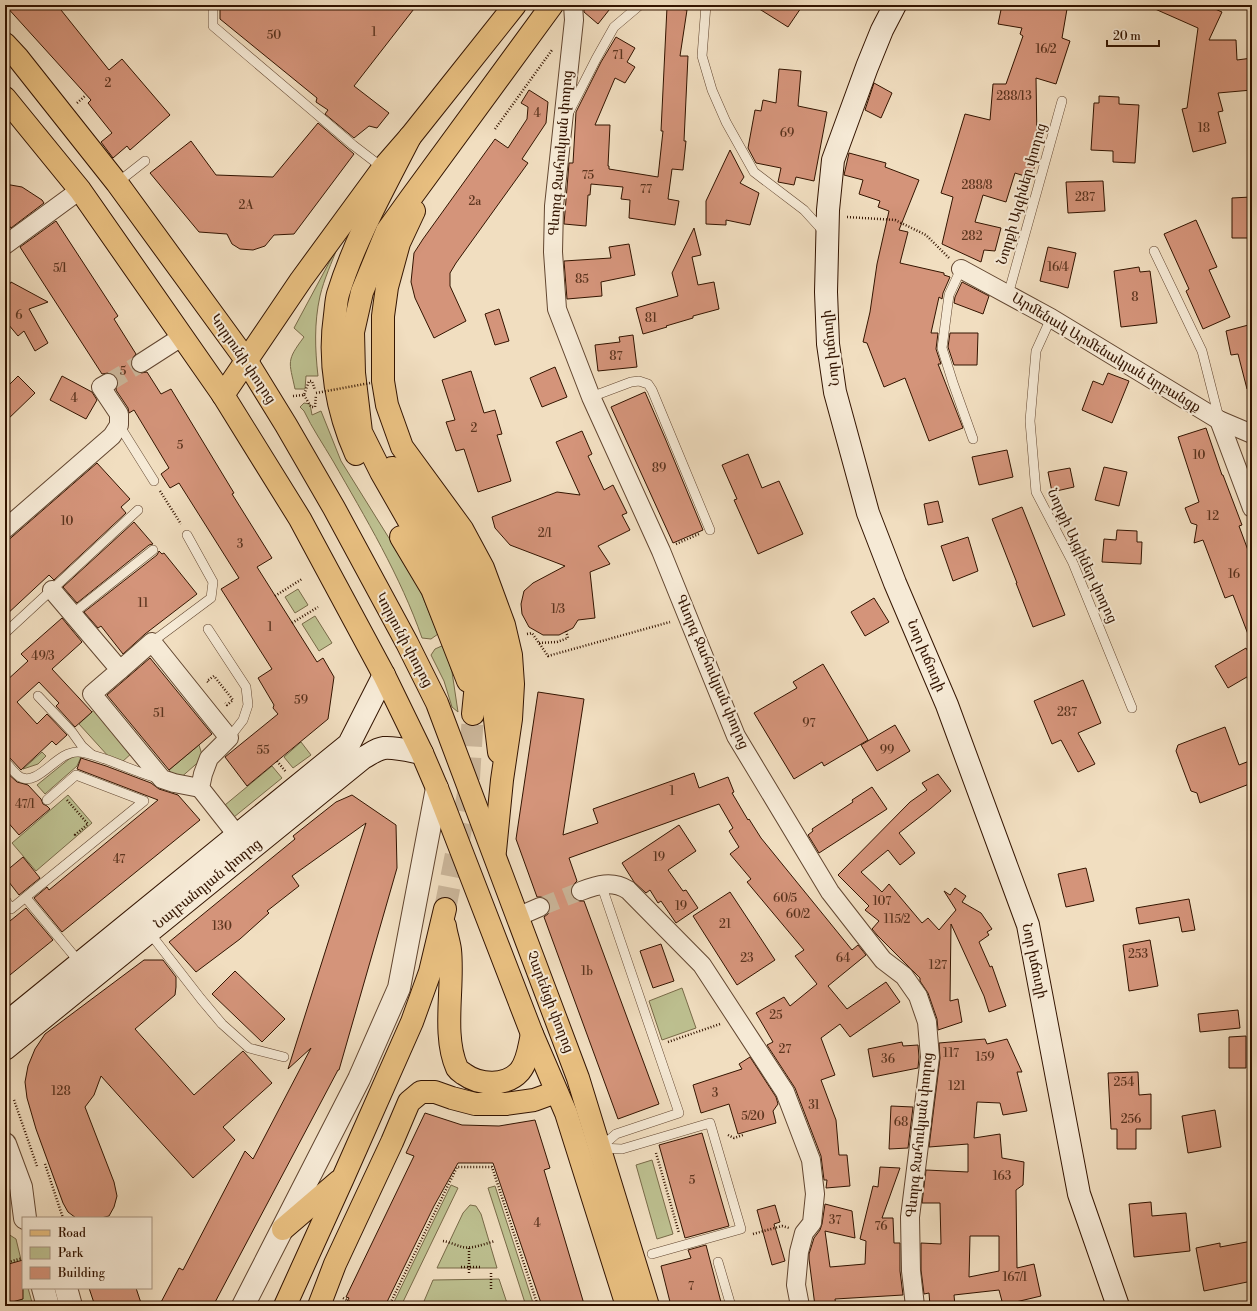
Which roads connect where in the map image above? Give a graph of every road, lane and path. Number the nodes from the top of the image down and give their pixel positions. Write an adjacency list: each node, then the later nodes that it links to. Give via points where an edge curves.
1 (213, 5): 17 (lane, via 213,26)
2 (515, 5): 14 (main road)
3 (552, 5): 16 (main road)
4 (573, 5): 13 (street, Գևորգ Ջահուկյան փողոց, via 574,20)
5 (640, 5): 13 (lane, via 614,27 579,91)
6 (706, 5): 21 (lane, via 702,56 712,90 726,122 754,172 804,210)
7 (895, 5): 20 (main road, Նոր խճուղի, via 879,36 833,160)
8 (5, 44): 18 (main road, Կորյունի փողոց)
9 (556, 45): 12 (path)
10 (5, 98): 19 (main road)
11 (1062, 101): 25 (lane, Նորքի Այգիներ փողոց)
12 (495, 129)
13 (561, 134): 36 (street, Գևորգ Ջահուկյան փողոց, via 554,206 553,252 557,309)
14 (410, 137): 17 (main road); 39 (main road, via 370,216 338,296 332,333 334,375 348,436 367,479 432,589 467,678 473,714 476,674 472,644 464,623 442,574 381,472)
15 (145, 161): 18 (lane)
16 (436, 163): 39 (main road, via 387,231 362,292 353,332 354,373); 78 (main road, via 399,243 387,287 383,380 387,406 402,447 462,529 483,568 504,624 511,655 513,684 512,719)
17 (383, 168): 28 (main road)
18 (117, 183): 28 (main road, Կորյունի փողոց)
19 (80, 190): 22 (street); 27 (main road)
20 (828, 210): 21 (main road, Նոր խճուղի); 24 (path, via 849,218 895,220 926,235)
21 (828, 236): 146 (main road, Նոր խճուղի, via 828,344 836,392 866,505 895,583 947,705 1028,925 1079,1194)
22 (5, 245)
23 (1154, 250): 37 (lane, via 1202,351)
24 (961, 269): 25 (street, Արմենակ Արմենակյան նրբանցք); 41 (lane, via 948,296 942,348)
25 (1008, 295): 26 (street, Արմենակ Արմենակյան նրբանցք)
26 (1051, 318): 37 (street, Արմենակ Արմենակյան նրբանցք); 70 (lane, Նորքի Այգիներ փողոց, via 1036,351 1030,421 1036,492 1073,563)
27 (183, 336): 29 (street); 33 (main road)
28 (246, 360): 33 (main road); 68 (main road, Կորյունի փողոց, via 330,502)
29 (141, 362)
30 (108, 383): 38 (street, via 101,387 119,414)
31 (370, 383): 32 (path, bridge)
32 (316, 393): 34 (path, via 312,381 309,381); 34 (path, via 314,407 311,408)
33 (223, 395): 65 (main road, via 300,519)
34 (304, 395): 35 (path)
35 (293, 396)
36 (591, 397): 47 (lane, via 631,382 648,384); 50 (street, Գևորգ Ջահուկյան փողոց)
37 (1219, 420): 40 (street, Արմենակ Արմենակյան նրբանցք); 43 (street)
38 (119, 425): 42 (lane); 46 (street, via 112,436)
39 (362, 432): 78 (main road, via 419,504 466,575 490,642)
40 (1252, 434)
41 (973, 439)
42 (154, 482): 45 (path)
43 (1252, 508)
44 (138, 510): 52 (lane)
45 (181, 523)
46 (5, 528)
47 (710, 530): 50 (path)
48 (187, 535): 61 (lane, via 213,582 211,598)
49 (153, 550): 55 (lane)
50 (661, 551): 56 (street, Գևորգ Ջահուկյան փողոց)
51 (302, 579): 53 (path)
52 (52, 590): 55 (street); 60 (lane)
53 (275, 596)
54 (318, 607): 57 (path)
55 (72, 614): 64 (street)
56 (688, 617): 63 (path); 145 (street, Գևորգ Ջահուկյան փողոց, via 736,736 830,892 883,960 904,976 918,996 927,1022 930,1057 910,1217 911,1271)
57 (292, 623)
58 (208, 629): 71 (lane, via 246,687 248,705 243,720)
59 (566, 632): 62 (path, via 568,638 557,642)
60 (5, 633)
61 (152, 642): 64 (street); 69 (street)
62 (539, 643)
63 (548, 656)
64 (120, 670): 77 (street, via 92,694)
65 (384, 675): 72 (main road); 84 (main road, Նալբանդյան փողոց, via 349,744)
66 (211, 686): 69 (path, via 208,681 214,676 233,700 227,705 218,694)
67 (38, 696): 73 (lane)
68 (437, 703): 85 (main road, Չարենցի փողոց)
69 (204, 708): 71 (street)
70 (1132, 708)
71 (229, 738): 79 (street, via 209,758)
72 (422, 753): 80 (main road, Չարենցի փողոց); 92 (main road, Նալբանդյան փողոց, via 384,748 363,758)
73 (91, 754): 74 (lane, via 69,753 29,779 19,776); 77 (lane)
74 (5, 761)
75 (277, 761): 76 (path)
76 (289, 776)
77 (162, 780): 79 (street)
78 (502, 780): 85 (main road)
79 (200, 788): 84 (street)
80 (437, 788): 96 (main road, Չարենցի փողոց); 114 (main road, via 399,988 359,1079)
81 (47, 800): 88 (lane, via 76,775 144,801)
82 (67, 800): 83 (path, via 88,824)
83 (76, 836)
84 (237, 836): 93 (main road, Նալբանդյան փողոց)
85 (494, 857): 91 (main road, Չարենցի փողոց)
86 (601, 884): 87 (street); 94 (street, via 621,886 628,890 702,965); 97 (lane)
87 (581, 892)
88 (26, 898): 89 (lane, via 11,910); 93 (lane)
89 (5, 899)
90 (540, 907): 91 (street)
91 (518, 917): 106 (main road, Չարենցի փողոց, via 578,1078)
92 (149, 932): 98 (main road, Նալբանդյան փողոց); 99 (lane, via 222,1024 249,1048)
93 (80, 963): 95 (main road, Նալբանդյան փողոց)
94 (738, 1018): 97 (path); 144 (street, via 785,1092 810,1160 815,1194 812,1223 804,1233 798,1252 796,1286)
95 (5, 1024)
96 (532, 1034): 100 (main road, Չարենցի փողոց); 109 (main road, via 528,1058 519,1072 509,1079 485,1083 471,1079 458,1070 450,1047 450,951 444,914 430,972 412,1022)
97 (656, 1046): 106 (lane, via 679,1113 616,1134)
98 (5, 1049)
99 (284, 1057)
100 (556, 1092): 123 (main road, via 534,1100 506,1104 475,1104 435,1092 421,1092 409,1102); 141 (main road, Չարենցի փողոց, via 578,1148)
101 (14, 1100): 108 (path)
102 (726, 1128): 103 (path, via 728,1136)
103 (743, 1136)
104 (5, 1144): 110 (main road)
105 (654, 1147): 115 (path)
106 (600, 1148): 119 (lane, via 622,1149 710,1123 741,1229); 142 (main road, Չարենցի փողոց)
107 (45, 1164): 113 (path)
108 (37, 1166)
109 (343, 1178): 114 (main road); 123 (main road); 136 (main road)
110 (21, 1187): 111 (main road); 112 (main road)
111 (25, 1217)
112 (39, 1217)
113 (63, 1217)
114 (283, 1229): 135 (main road)
115 (679, 1234)
116 (443, 1240): 118 (path)
117 (495, 1241): 118 (path)
118 (469, 1247): 125 (path)
119 (652, 1254)
120 (22, 1258): 122 (path)
121 (718, 1262): 143 (lane)
122 (5, 1263)
123 (335, 1264): 137 (main road)
124 (461, 1267): 125 (path)
125 (469, 1267): 126 (path); 127 (path)
126 (482, 1267)
127 (469, 1273)
128 (491, 1273): 131 (path)
129 (43, 1289): 133 (main road)
130 (66, 1289): 134 (main road)
131 (491, 1289)
132 (338, 1296): 138 (path)
133 (48, 1306)
134 (71, 1306)
135 (243, 1306)
136 (285, 1306)
137 (319, 1306)
138 (358, 1306)
139 (389, 1306): 140 (path, via 457,1167 492,1167)
140 (538, 1306)
141 (627, 1306)
142 (648, 1306)
143 (731, 1306)
144 (800, 1306)
145 (915, 1306)
146 (1118, 1306)

